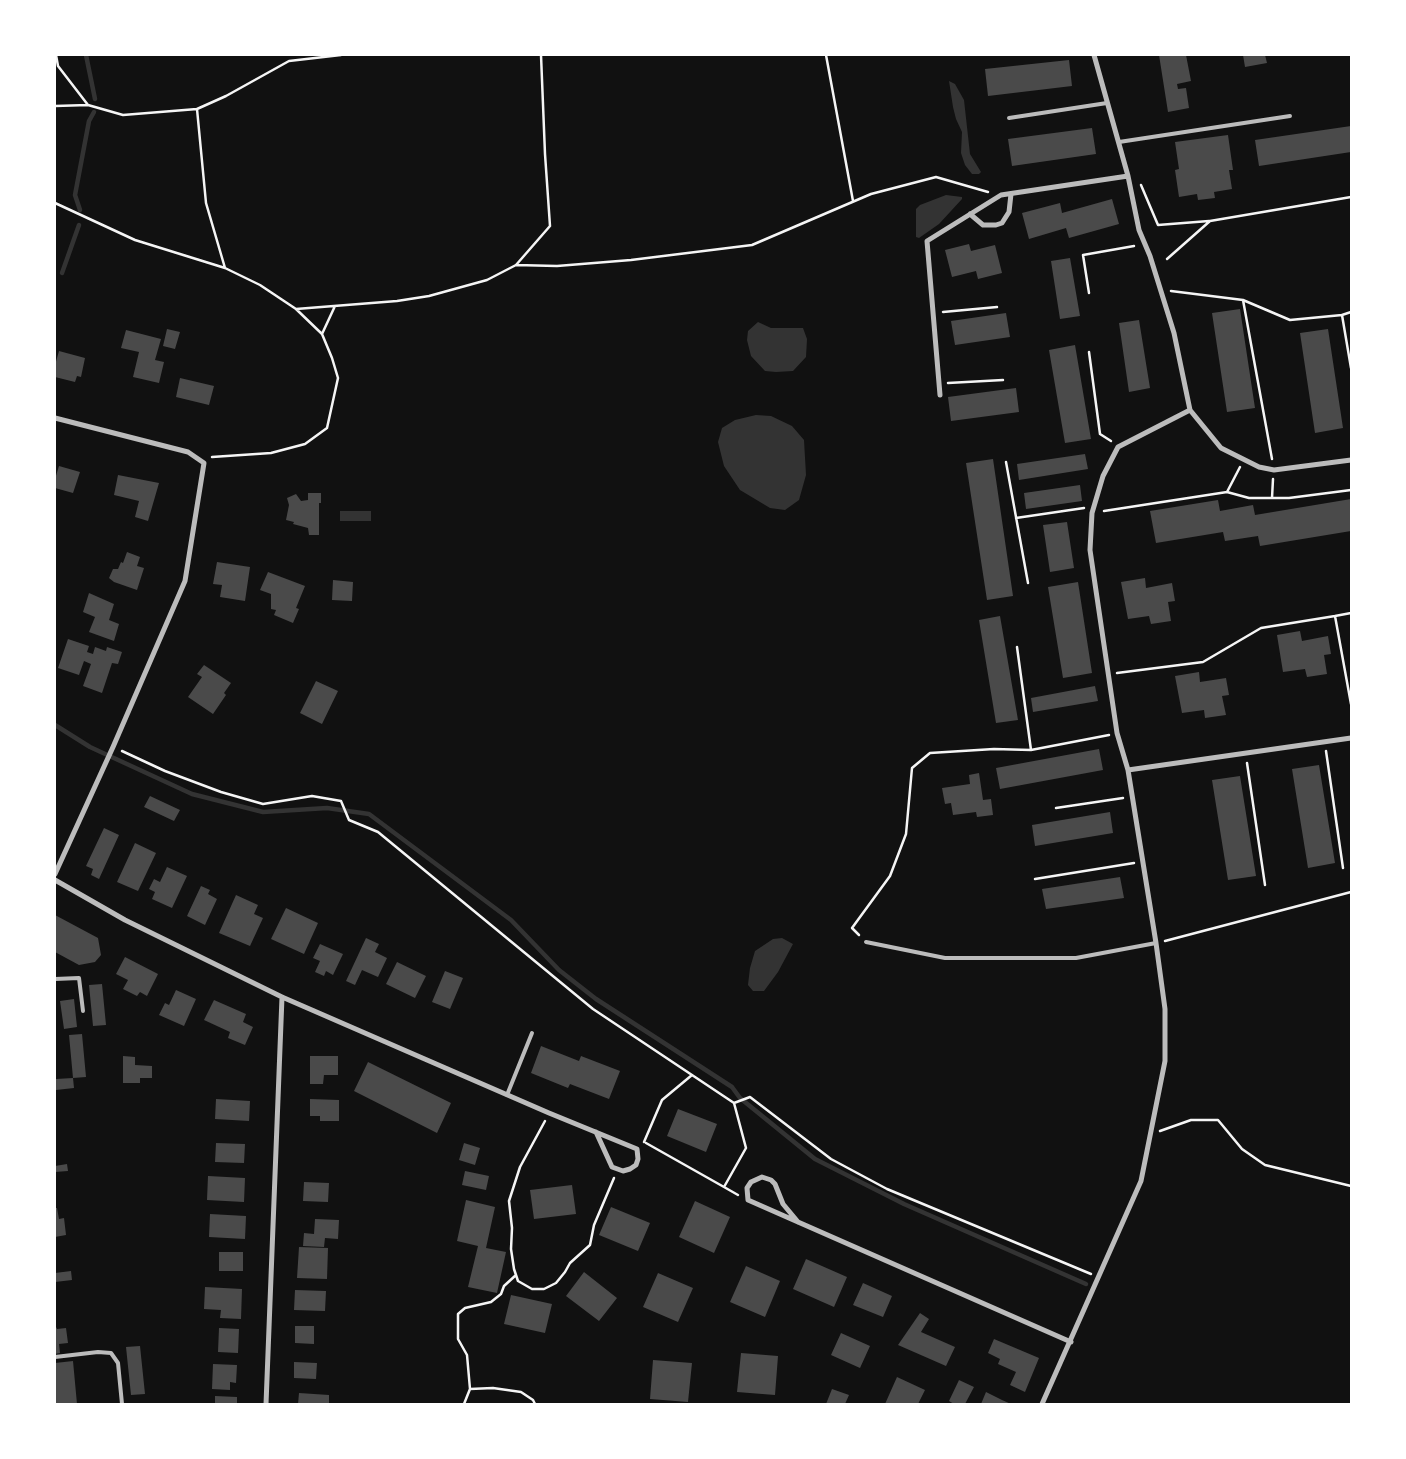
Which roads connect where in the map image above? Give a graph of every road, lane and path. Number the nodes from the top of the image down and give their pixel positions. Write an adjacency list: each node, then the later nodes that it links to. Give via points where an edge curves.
1 (56, 55): 8 (path)
2 (290, 55): 7 (path)
3 (341, 55): 7 (path)
4 (542, 55): 27 (path, via 550,226)
5 (826, 55): 21 (path)
6 (1094, 55): 10 (street)
7 (289, 61): 13 (path)
8 (58, 66): 9 (path); 11 (path)
9 (55, 71)
10 (1107, 103): 15 (lane); 16 (street)
11 (88, 105): 12 (path); 13 (path, via 124,115)
12 (55, 106)
13 (197, 109): 28 (path, via 206,203)
14 (1290, 116): 16 (lane)
15 (1009, 118)
16 (1119, 142): 17 (street)
17 (1128, 176): 18 (street); 24 (path, via 1141,184 1158,225); 25 (street)
18 (1012, 194): 19 (street); 23 (street, via 1009,212 1002,223 983,225)
19 (1001, 195): 21 (path, via 936,177); 23 (street)
20 (1351, 197): 24 (path)
21 (853, 201): 27 (path, via 752,245 631,260 557,266)
22 (55, 203): 28 (path, via 135,240)
23 (970, 214): 36 (street, via 927,241)
24 (1210, 221): 26 (path)
25 (1145, 244): 29 (street); 30 (path, via 1083,255)
26 (1167, 259)
27 (516, 265): 32 (path, via 487,280 429,296)
28 (225, 268): 34 (path, via 260,285)
29 (1160, 290): 31 (path); 44 (street, via 1174,334)
30 (1089, 293)
31 (1243, 300): 37 (path, via 1290,320); 51 (path)
32 (334, 306): 34 (path); 38 (path)
33 (996, 307): 36 (path)
34 (296, 309): 38 (path)
35 (1351, 312): 37 (path)
36 (933, 313): 42 (street)
37 (1342, 314): 40 (path)
38 (322, 334): 50 (path, via 338,378 327,428 305,444 271,453 212,457)
39 (1089, 352): 46 (path, via 1100,434)
40 (1351, 368)
41 (1004, 380): 42 (path)
42 (939, 384): 43 (street)
43 (940, 395)
44 (1190, 410): 46 (street); 47 (street, via 1221,448)
45 (55, 418): 50 (street, via 188,452)
46 (1118, 447): 55 (street, via 1103,476)
47 (1244, 460): 51 (street); 53 (path)
48 (1351, 460): 51 (street)
49 (1006, 462): 56 (path)
50 (204, 463): 66 (street, via 185,581)
51 (1274, 470): 54 (path)
52 (1351, 490): 54 (path)
53 (1226, 492): 54 (path, via 1249,498); 55 (path)
54 (1272, 498)
55 (1093, 510): 56 (path); 61 (street, via 1090,550)
56 (1016, 518): 57 (path)
57 (1028, 583)
58 (1351, 613): 59 (path)
59 (1335, 616): 61 (path, via 1261,628 1203,662); 62 (path)
60 (1017, 647): 67 (path)
61 (1108, 674): 63 (street)
62 (1351, 704)
63 (1117, 733): 67 (path); 69 (street)
64 (1351, 738): 65 (street)
65 (1325, 742): 68 (street); 73 (path)
66 (113, 747): 74 (street); 85 (path, via 164,771 263,804 312,796 341,802 349,820 378,832 593,1009)
67 (1031, 750): 79 (path, via 930,753 912,768 906,834 890,876 852,928)
68 (1246, 753): 69 (street); 77 (path)
69 (1128, 770): 70 (street)
70 (1132, 796): 71 (path); 72 (street)
71 (1056, 808)
72 (1143, 861): 75 (path); 80 (street)
73 (1343, 868)
74 (55, 874)
75 (1035, 879)
76 (55, 880): 82 (street, via 125,920)
77 (1265, 885)
78 (1351, 892): 80 (path)
79 (866, 942): 80 (lane, via 945,958 1076,958)
80 (1156, 943): 90 (street, via 1164,1009 1165,1061)
81 (55, 979): 83 (lane, via 79,978)
82 (282, 997): 86 (street); 102 (street)
83 (83, 1011)
84 (532, 1033): 86 (lane)
85 (692, 1075): 87 (path); 91 (path, via 662,1100)
86 (507, 1095): 88 (street)
87 (734, 1103): 91 (path, via 746,1148 724,1187); 97 (path, via 750,1097 832,1159 887,1189)
88 (549, 1113): 89 (street); 96 (path, via 520,1168 509,1201 511,1249)
89 (596, 1132): 92 (street); 92 (street, via 609,1163 617,1170 630,1169 637,1162 637,1149)
90 (1151, 1134): 94 (path, via 1191,1120 1218,1120 1242,1149 1265,1164); 97 (street, via 1141,1181)
91 (644, 1142): 92 (path)
92 (630, 1145)
93 (612, 1185): 96 (path, via 594,1225 590,1245 570,1262 556,1283 544,1289 532,1289 518,1281)
94 (1351, 1186)
95 (798, 1222): 95 (street, via 783,1204 771,1180 762,1177 751,1182 746,1192 748,1200); 98 (street)
96 (516, 1275): 100 (path, via 491,1302 465,1308 458,1314 458,1339 467,1356)
97 (1099, 1277): 98 (street)
98 (1070, 1342): 105 (street)
99 (55, 1358): 101 (lane, via 112,1353 118,1363)
100 (470, 1389): 103 (path); 104 (path, via 521,1392)
101 (122, 1404)
102 (266, 1404)
103 (464, 1404)
104 (535, 1404)
105 (1042, 1404)

